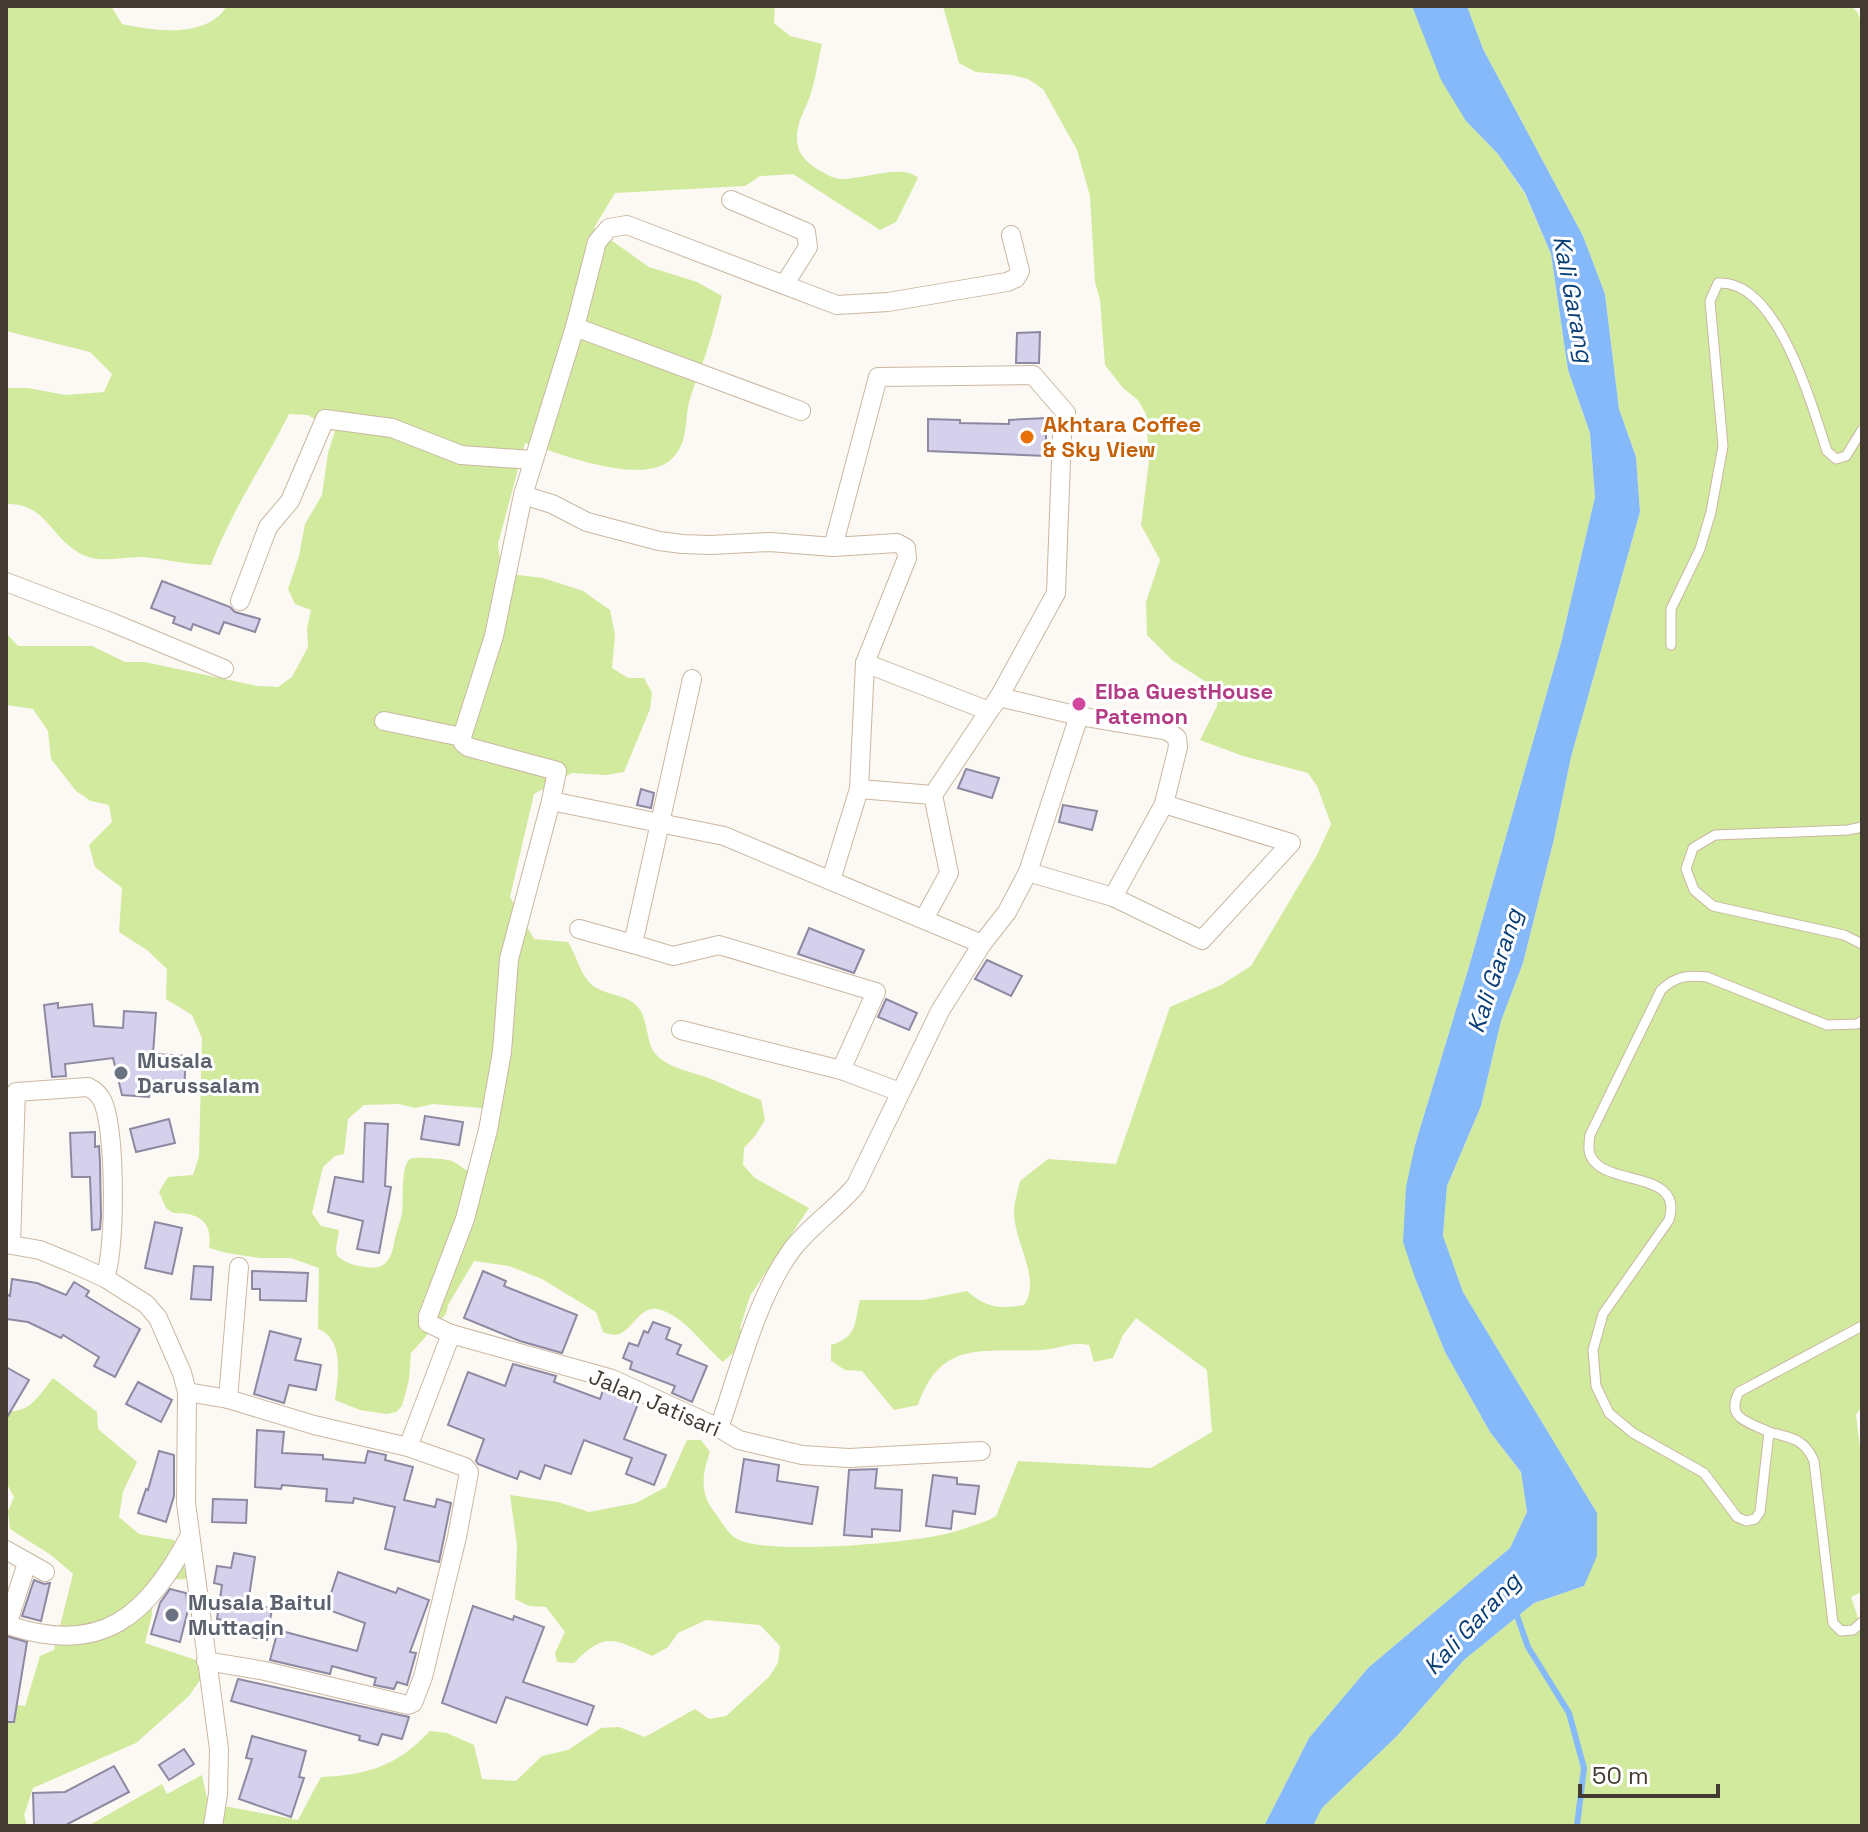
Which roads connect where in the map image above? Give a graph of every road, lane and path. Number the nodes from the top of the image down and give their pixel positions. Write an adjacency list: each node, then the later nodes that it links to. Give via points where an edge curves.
1 (731, 200): 3 (street, via 806,232 808,247)
2 (1011, 235): 3 (street, via 1020,271 1007,282 837,305)
3 (784, 285): 4 (street, via 627,225 609,228 597,242)
4 (575, 327): 5 (street); 7 (street)
5 (801, 411)
6 (1862, 430): 12 (lane, via 1846,456 1836,459 1827,451 1776,322 1740,286 1718,283 1710,301 1723,446 1700,549 1671,609)
7 (533, 460): 8 (street); 11 (street, via 461,455 392,428 325,419 290,501 268,527)
8 (523, 495): 9 (street, via 587,522 659,541); 19 (street, via 494,636)
9 (833, 547): 13 (street, via 897,543 906,548 907,558); 16 (street, via 878,377 1033,375 1066,413 1056,593)
10 (6, 582): 14 (street)
11 (240, 601)
12 (1671, 645)
13 (865, 663): 16 (street); 20 (street)
14 (224, 669)
15 (692, 679): 24 (street)
16 (994, 704): 17 (street); 21 (street)
17 (1079, 716): 23 (street, via 1168,731 1177,738); 26 (street)
18 (384, 721): 19 (street)
19 (462, 737): 22 (street, via 468,747 557,771)
20 (859, 789): 21 (street); 27 (street)
21 (933, 795): 29 (street, via 949,873)
22 (551, 801): 24 (street); 42 (street, via 509,959 502,1052 488,1130 465,1219 428,1316 431,1326)
23 (1164, 804): 28 (street); 28 (street, via 1291,843 1202,940)
24 (660, 823): 27 (street, via 724,836); 31 (street)
25 (1862, 827): 33 (lane, via 1715,835 1693,848 1686,869 1694,890 1713,906 1844,935)
26 (1028, 872): 28 (street); 32 (street)
27 (831, 880): 29 (street)
28 (1113, 897)
29 (924, 919): 32 (street)
30 (579, 929): 31 (street)
31 (633, 944): 36 (street, via 673,956 719,945 876,992)
32 (982, 944): 37 (street, via 940,1011)
33 (1862, 944)
34 (1862, 1021): 46 (lane, via 1827,1025 1707,977 1673,979 1661,990 1590,1135 1593,1160 1661,1189 1671,1199 1672,1211 1603,1314 1593,1350 1596,1386 1609,1413 1633,1433 1704,1473 1737,1517 1746,1521 1760,1512)
35 (681, 1030): 36 (street)
36 (841, 1070): 37 (street)
37 (900, 1092): 45 (street, via 856,1185 793,1248 770,1283)
38 (8, 1244): 40 (street, via 40,1250); 40 (street, via 16,1092 93,1089 109,1124 112,1249)
39 (239, 1267): 44 (street)
40 (105, 1278): 43 (street, via 158,1318)
41 (1862, 1326): 46 (lane, via 1739,1392 1735,1412)
42 (451, 1334): 45 (street, Jalan Jatisari, via 612,1379); 47 (street)
43 (187, 1392): 44 (street); 49 (street)
44 (228, 1399): 47 (street)
45 (719, 1428): 48 (street, Jalan Jatisari, via 739,1440 802,1455 849,1458)
46 (1769, 1432): 53 (lane, via 1808,1448 1814,1461 1833,1623 1841,1631)
47 (408, 1447): 54 (street, via 469,1472 413,1703)
48 (981, 1451)
49 (189, 1537): 51 (street, via 174,1566 143,1604 121,1622 95,1633 47,1636 11,1626); 54 (street)
50 (6, 1550): 51 (street)
51 (27, 1563): 52 (street)
52 (45, 1572)
53 (1862, 1622)
54 (206, 1661): 55 (street, via 219,1749)
55 (213, 1826)

